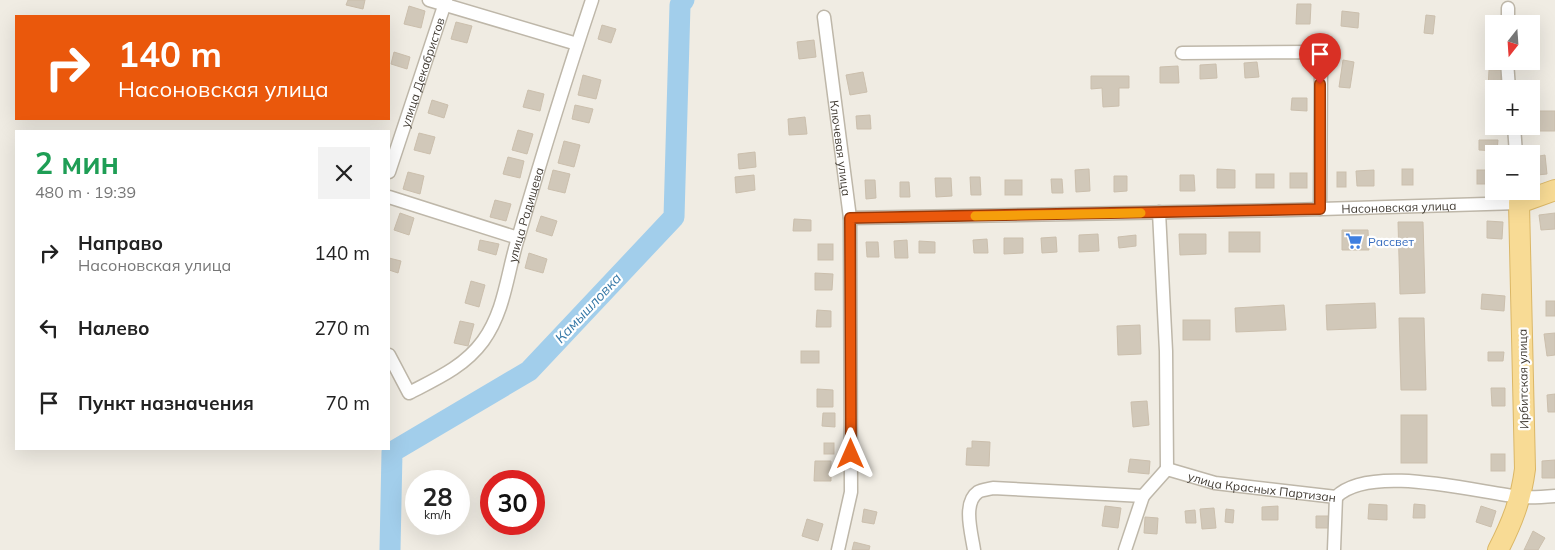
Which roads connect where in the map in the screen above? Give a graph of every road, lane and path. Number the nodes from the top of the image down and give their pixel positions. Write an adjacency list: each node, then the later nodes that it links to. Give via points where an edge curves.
1 (429, 0): 3 (street)
2 (592, 0): 7 (street, улица Радищева)
3 (446, 2): 7 (street); 9 (street, улица Декабристов)
4 (1508, 8): 5 (street)
5 (1508, 15)
6 (824, 16): 17 (street, Ключевая улица)
7 (577, 44): 18 (street, улица Радищева)
8 (1182, 53): 15 (street, via 1311,52 1321,67)
9 (390, 169)
10 (1555, 190): 11 (main road, Насоновская улица)
11 (1540, 193)
12 (390, 197): 18 (street)
13 (1485, 199): 15 (street, Насоновская улица)
14 (1519, 200): 24 (main road, Ирбитская улица, via 1525,469)
15 (1320, 209): 16 (street, Насоновская улица)
16 (1159, 212): 17 (street, Насоновская улица); 20 (street, via 1166,351)
17 (850, 218): 25 (street, Ключевая улица, via 851,492)
18 (518, 238): 19 (street, улица Радищева, via 508,287 494,322 482,343 456,369 409,393)
19 (390, 357)
20 (1167, 470): 21 (street); 23 (street, улица Красных Партизан, via 1215,483)
21 (1143, 496): 26 (street, via 993,488 978,492 971,502 969,515); 27 (street)
22 (1555, 496): 24 (street, улица Красных Партизан)
23 (1336, 497): 24 (street, улица Красных Партизан, via 1345,488 1365,482 1399,481); 28 (street)
24 (1521, 497): 29 (main road, Ирбитская улица)
25 (838, 550)
26 (974, 550)
27 (1125, 550)
28 (1334, 550)
29 (1498, 550)

